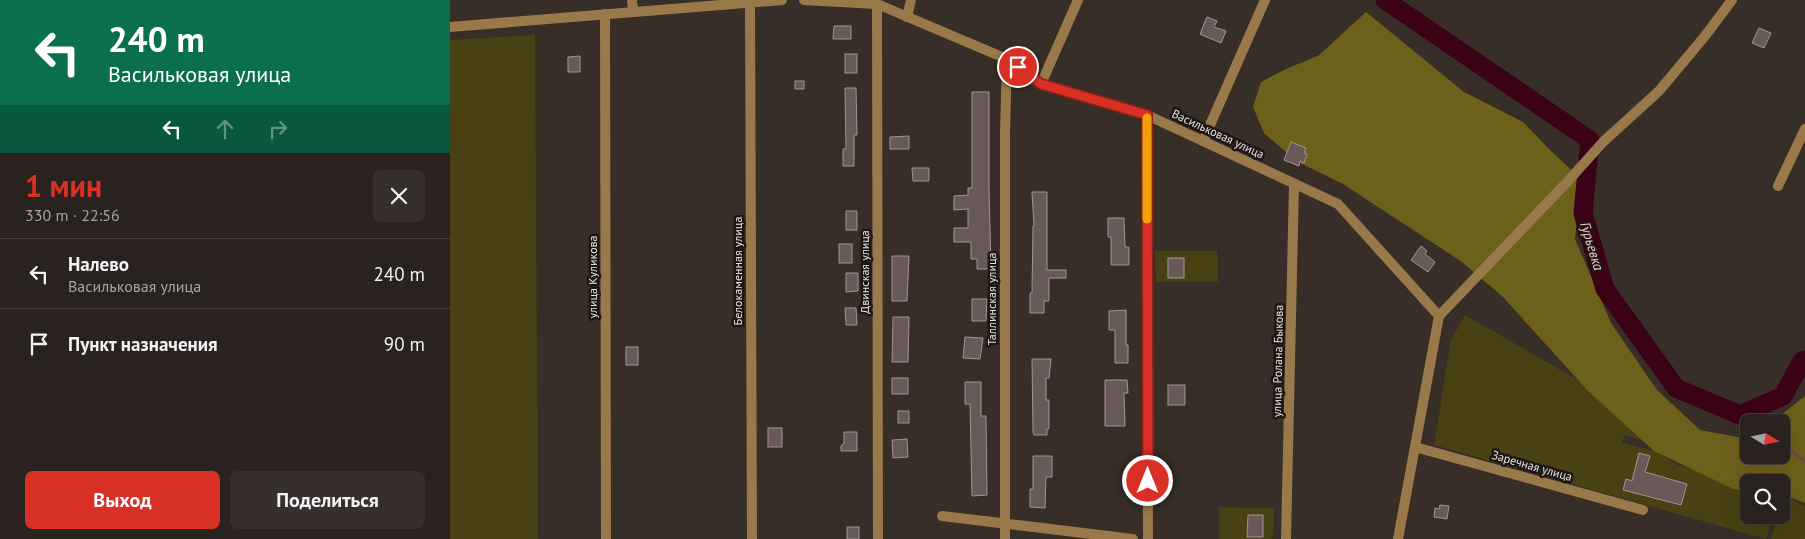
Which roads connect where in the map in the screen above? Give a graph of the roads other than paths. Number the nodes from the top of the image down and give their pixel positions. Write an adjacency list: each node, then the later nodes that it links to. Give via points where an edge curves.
1 (782, 0): 7 (street)
2 (804, 0): 8 (street, Васильковая улица)
3 (911, 0): 10 (street)
4 (1078, 0): 13 (street)
5 (1265, 0): 16 (street)
6 (1732, 0): 19 (street, via 1659,91 1604,142)
7 (750, 2): 9 (street); 25 (street, Белокаменная улица)
8 (877, 4): 10 (street, Васильковая улица); 26 (street, Двинская улица)
9 (605, 14): 11 (street); 24 (street, улица Куликова)
10 (907, 17): 12 (street, Васильковая улица)
11 (450, 27)
12 (1007, 59): 13 (street, Васильковая улица); 23 (street, Таллинская улица, via 1004,132)
13 (1041, 84): 14 (street, Васильковая улица)
14 (1147, 115): 16 (street, Васильковая улица); 29 (street)
15 (1805, 129): 18 (street)
16 (1203, 141): 17 (street, Васильковая улица)
17 (1294, 184): 19 (street, Васильковая улица, via 1338,204); 30 (street, улица Ролана Быкова)
18 (1778, 186)
19 (1439, 316): 20 (street)
20 (1415, 447): 21 (street, Заречная улица); 31 (street)
21 (1643, 510)
22 (942, 516): 23 (street)
23 (1005, 523): 27 (street, Таллинская улица); 28 (street)
24 (606, 539)
25 (752, 539)
26 (878, 539)
27 (1005, 539)
28 (1133, 539)
29 (1148, 539)
30 (1286, 539)
31 (1398, 539)

